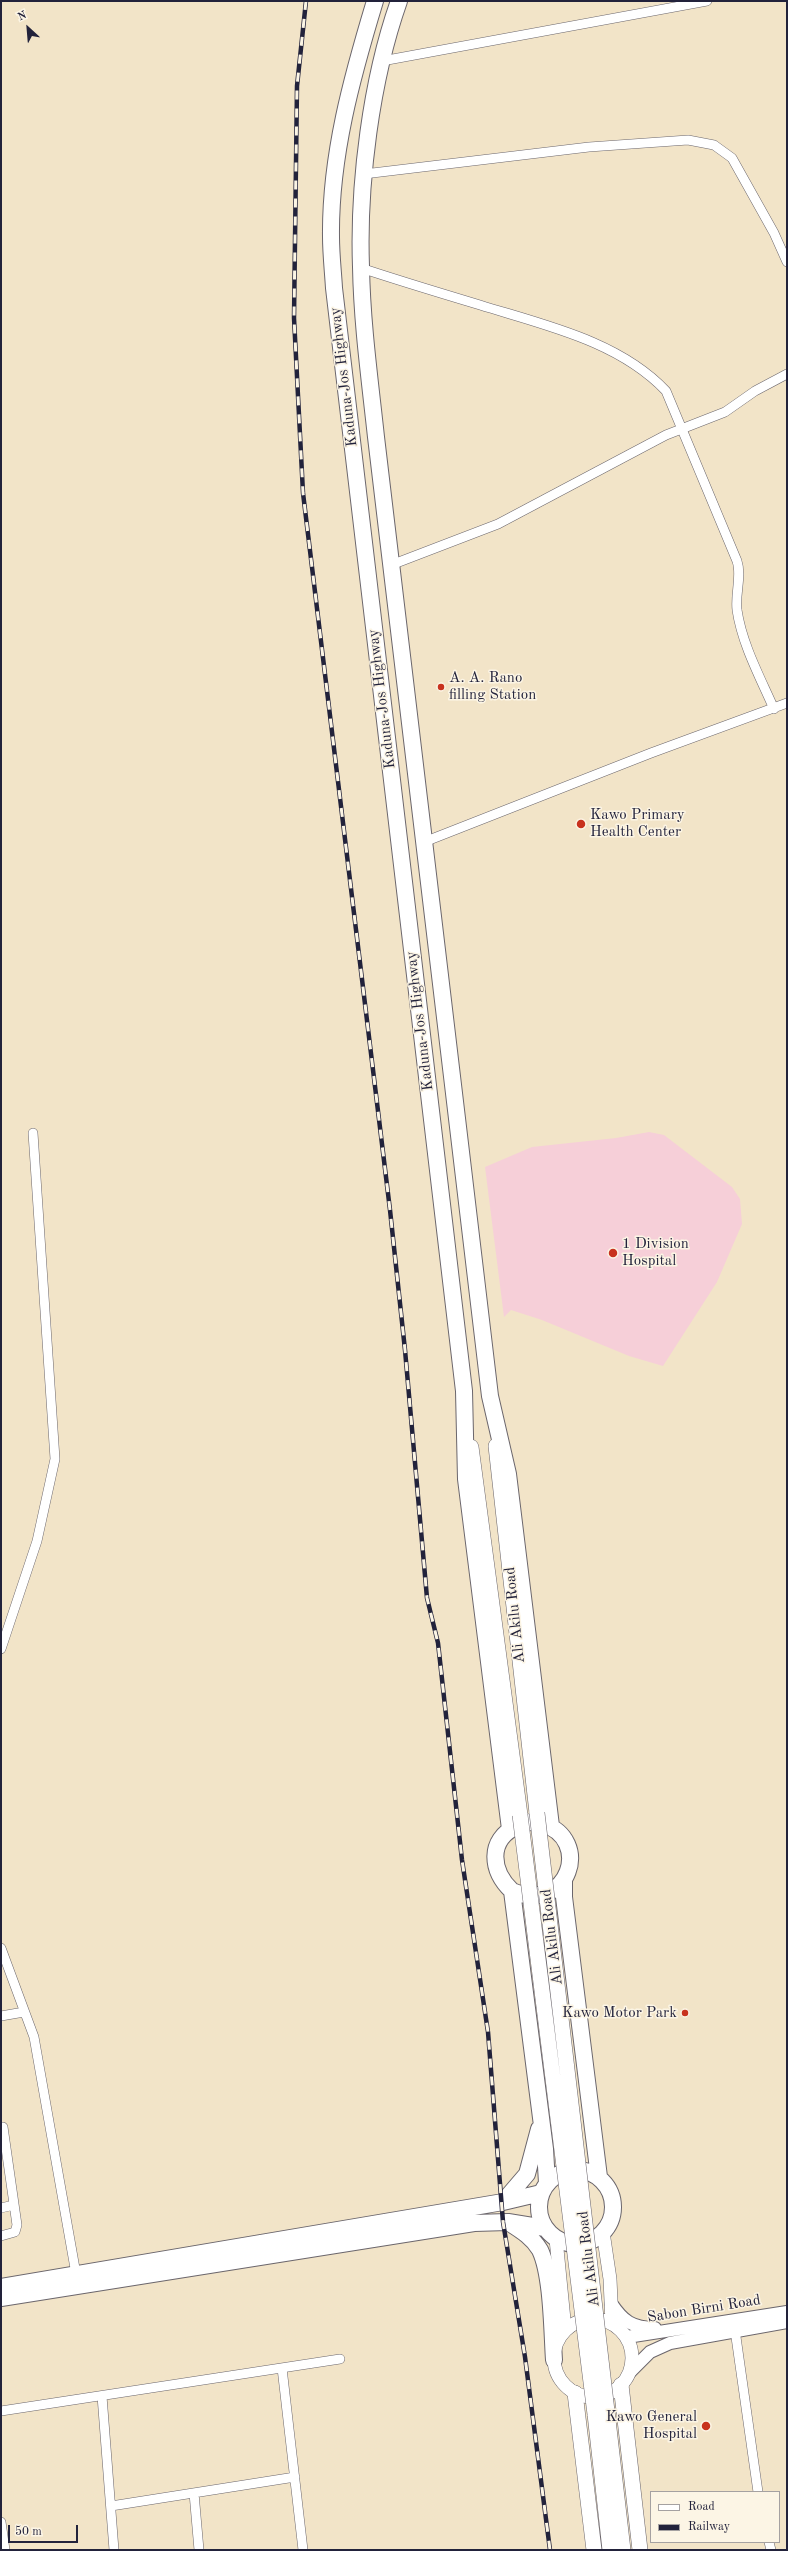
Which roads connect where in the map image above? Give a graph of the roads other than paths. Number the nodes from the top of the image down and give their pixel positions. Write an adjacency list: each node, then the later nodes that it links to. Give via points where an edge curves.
1 (375, 1): 16 (highway, Kaduna-Jos Highway, via 356,65 341,132 334,186 332,251 340,339)
2 (399, 1): 4 (highway, Kaduna-Jos Highway)
3 (707, 1): 4 (street)
4 (382, 62): 5 (highway, Kaduna-Jos Highway)
5 (364, 174): 6 (street, via 589,147 688,140 714,145 732,158 774,233); 7 (highway, Kaduna-Jos Highway)
6 (787, 262)
7 (361, 268): 9 (street, via 546,325 626,359 651,374 666,391); 10 (highway, Kaduna-Jos Highway, via 376,437)
8 (787, 374): 9 (street, via 755,391 725,412)
9 (684, 428): 10 (street, via 666,435 498,524); 12 (street, via 739,565 736,598 739,618 745,641)
10 (391, 565): 13 (highway, Kaduna-Jos Highway)
11 (787, 703): 12 (street)
12 (774, 709): 13 (street, via 651,753)
13 (424, 842): 15 (highway, Kaduna-Jos Highway)
14 (33, 1133): 17 (street, via 55,1459 37,1541)
15 (489, 1391): 16 (highway); 18 (highway, Kaduna-Jos Highway, via 508,1474); 57 (main road, Ali Akilu Road, bridge)
16 (464, 1396): 19 (highway, Kaduna-Jos Highway, via 466,1479); 57 (main road, Ali Akilu Road, bridge)
17 (1, 1649)
18 (551, 1826): 19 (highway, via 538,1822 522,1823); 20 (highway, via 565,1840 570,1853 570,1866)
19 (510, 1829): 21 (highway, via 500,1840 495,1853 499,1874)
20 (564, 1880): 21 (highway, via 554,1890 540,1896 526,1896); 27 (highway)
21 (512, 1891): 25 (highway)
22 (1, 1948): 23 (street)
23 (24, 2012): 24 (street); 38 (street, via 34,2037)
24 (1, 2016)
25 (542, 2120): 30 (highway); 31 (highway, via 527,2174)
26 (3, 2127): 28 (street)
27 (599, 2177): 30 (highway, via 586,2171 572,2170 558,2174); 35 (highway, via 609,2189 613,2204 611,2219)
28 (11, 2181): 29 (street); 32 (street)
29 (1, 2183)
30 (544, 2188): 31 (highway); 36 (highway, via 538,2206 540,2217)
31 (503, 2202): 38 (highway)
32 (14, 2205): 33 (street); 37 (street, via 17,2229 15,2232)
33 (1, 2208)
34 (508, 2222): 36 (highway); 40 (highway, via 474,2223); 50 (highway, via 531,2238 540,2251 547,2280)
35 (603, 2232): 36 (highway, via 592,2240 579,2244 566,2243); 41 (main road)
36 (551, 2233): 46 (main road)
37 (1, 2234)
38 (76, 2274): 39 (highway)
39 (1, 2286)
40 (1, 2298)
41 (611, 2303): 44 (main road); 45 (street, via 622,2319 641,2328)
42 (787, 2312): 45 (street, Sabon Birni Road)
43 (787, 2322): 47 (street, Sabon Birni Road)
44 (612, 2323): 46 (main road, via 596,2319 585,2320); 48 (main road)
45 (676, 2329): 48 (street, Sabon Birni Road)
46 (565, 2330): 50 (main road, via 556,2344)
47 (735, 2330): 52 (street, Sabon Birni Road, via 660,2346 650,2352); 59 (street)
48 (627, 2337): 52 (main road, via 633,2349)
49 (340, 2359): 51 (street)
50 (554, 2360): 54 (main road, via 560,2379)
51 (282, 2368): 55 (street); 58 (street)
52 (630, 2372): 53 (main road)
53 (622, 2385): 54 (main road, via 607,2394 596,2396); 70 (main road)
54 (575, 2393): 67 (main road)
55 (102, 2396): 56 (street); 61 (street)
56 (1, 2411)
57 (601, 2412): 68 (main road, Ali Akilu Road); 69 (main road, Ali Akilu Road)
58 (295, 2477): 60 (street); 66 (street)
59 (758, 2491)
60 (194, 2493): 61 (street); 65 (street)
61 (111, 2506): 64 (street)
62 (1, 2522): 63 (street)
63 (5, 2550)
64 (114, 2550)
65 (199, 2550)
66 (304, 2550)
67 (594, 2550)
68 (610, 2550)
69 (622, 2550)
70 (640, 2550)

